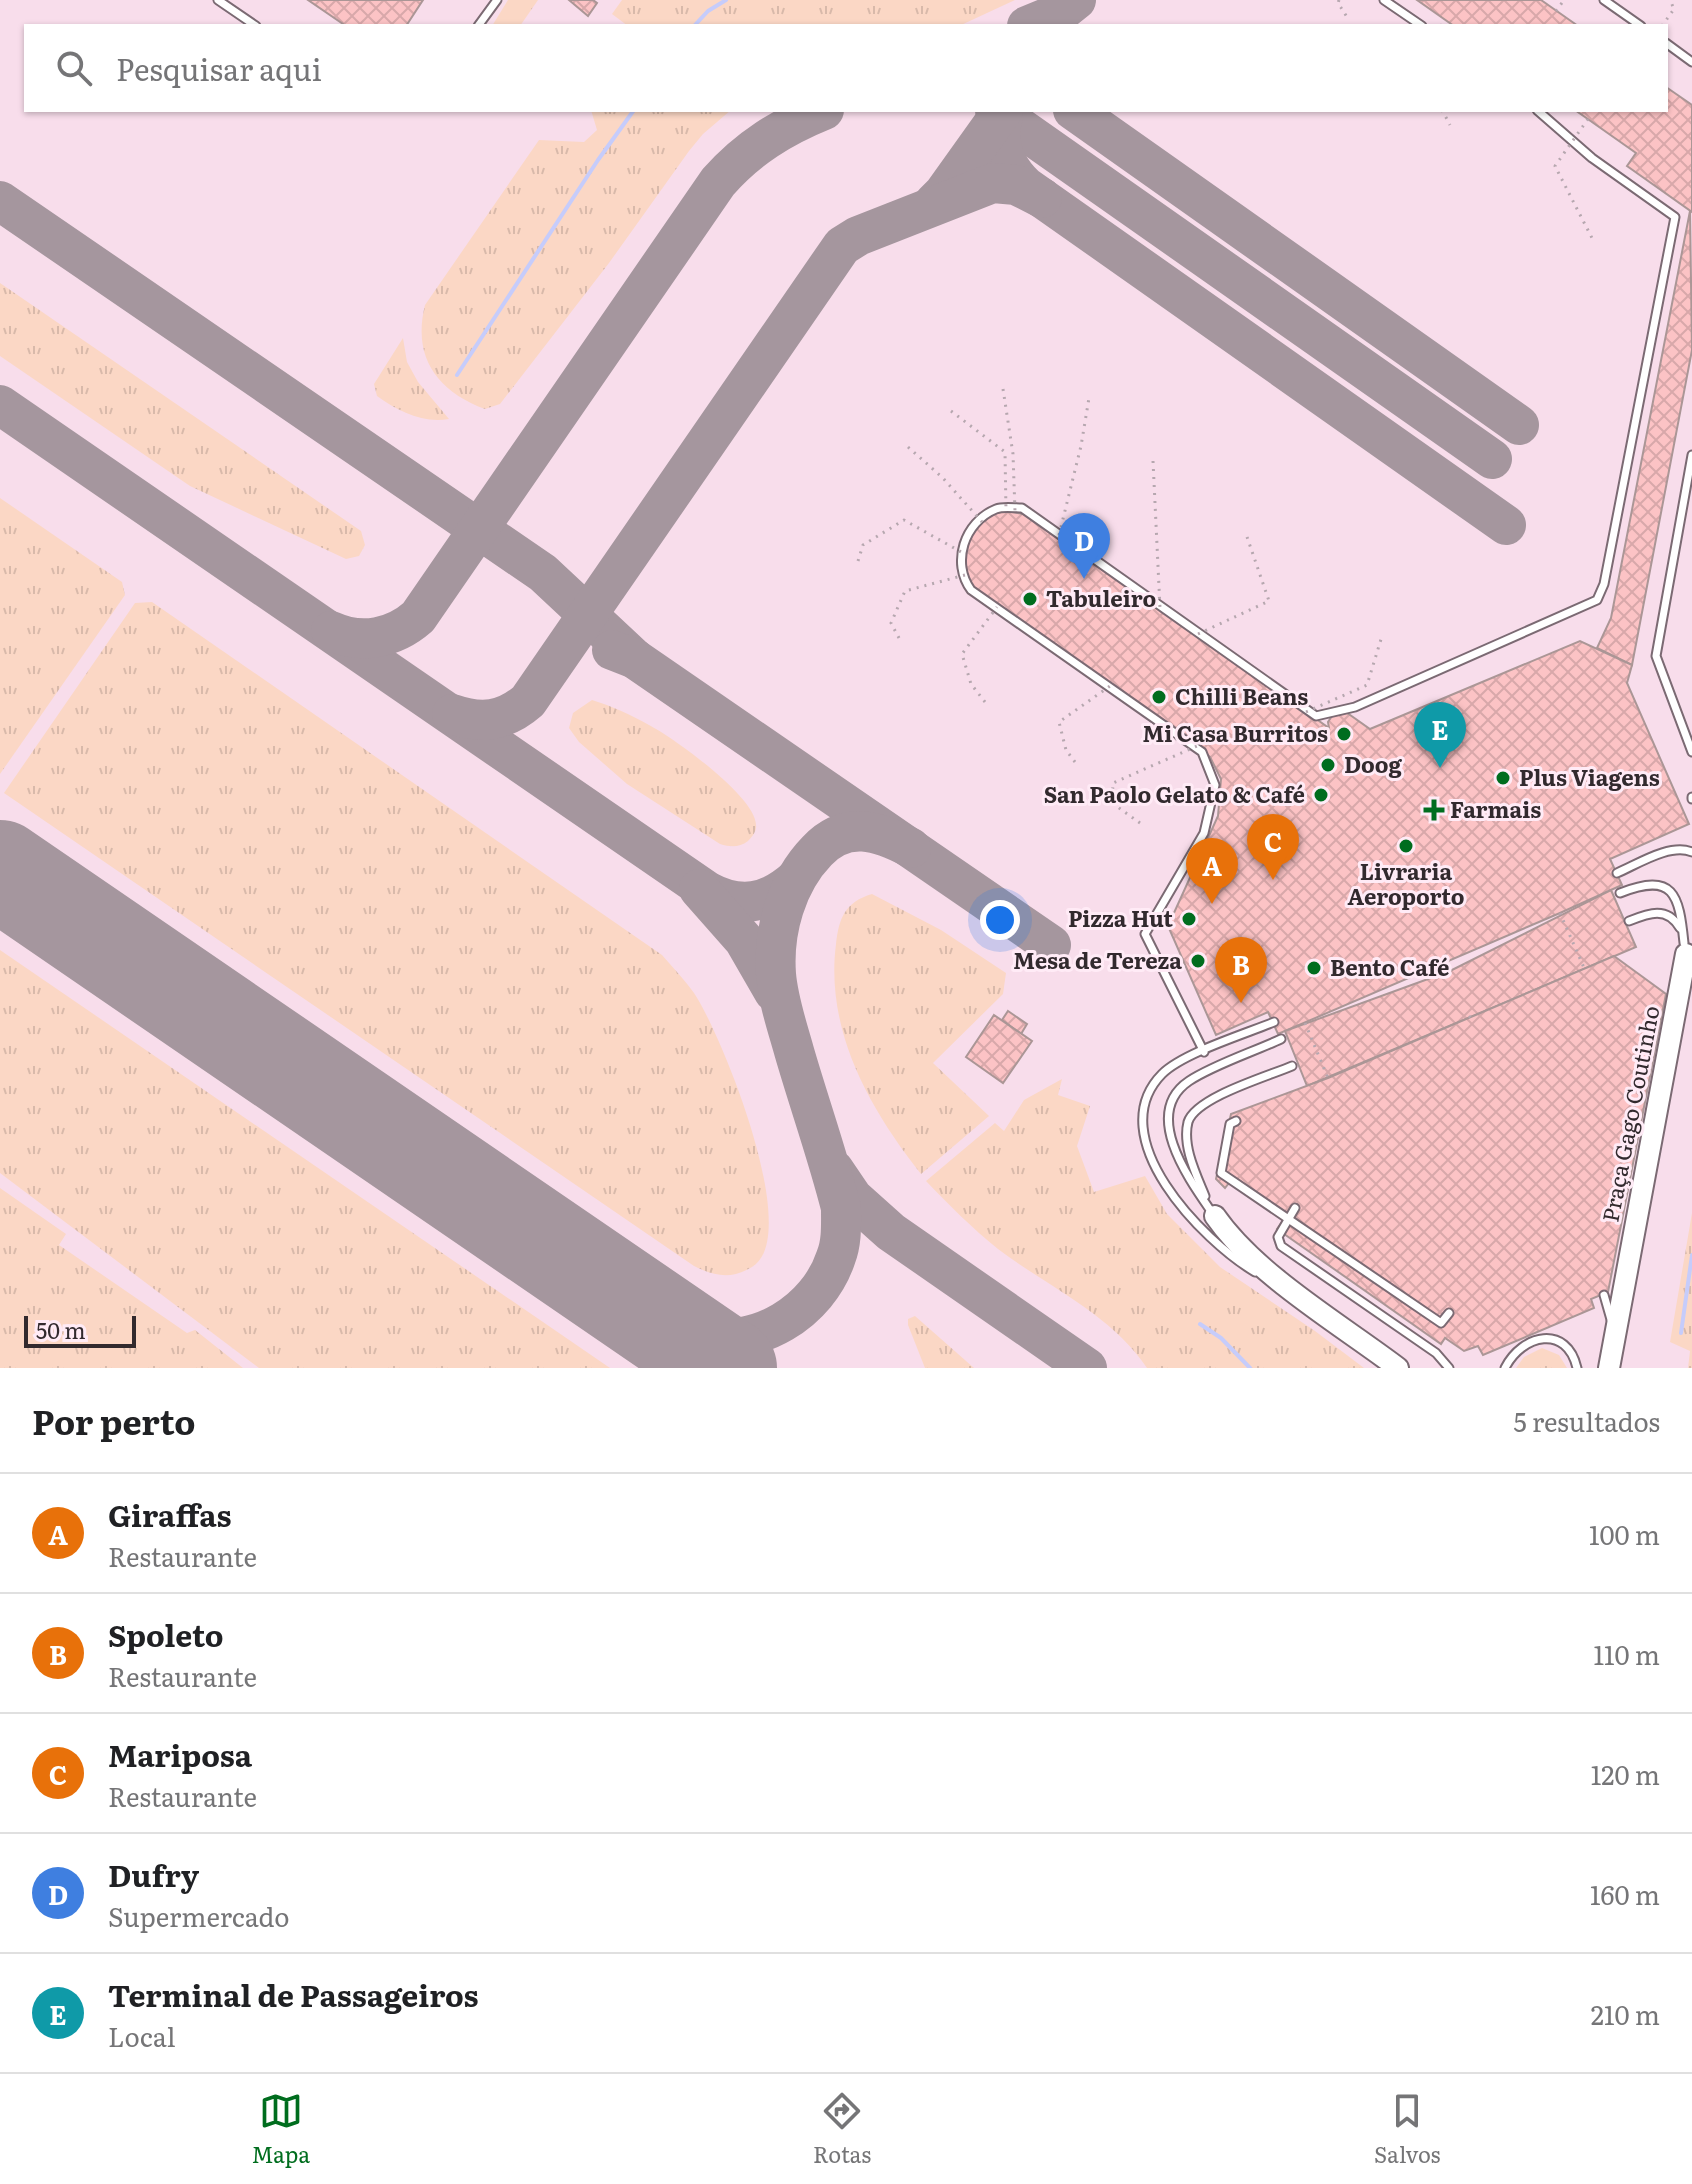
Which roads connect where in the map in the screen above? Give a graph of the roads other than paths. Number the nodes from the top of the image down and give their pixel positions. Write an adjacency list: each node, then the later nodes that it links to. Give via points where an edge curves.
1 (218, 0): 5 (lane)
2 (497, 0): 6 (lane)
3 (1384, 0): 7 (lane)
4 (1604, 0): 8 (lane)
5 (253, 24)
6 (479, 24)
7 (1419, 24)
8 (1638, 24)
9 (1668, 44): 10 (lane)
10 (1692, 62)
11 (1539, 112): 21 (lane, via 1592,158 1675,217 1597,600 1355,707 1316,716 1022,508 997,508 963,544 964,576 971,590 1202,752 1215,785 1204,833 1145,934)
12 (1692, 455): 13 (lane, via 1656,656)
13 (1692, 752)
14 (1692, 852): 15 (lane, via 1670,851)
15 (1617, 873)
16 (1620, 893): 18 (lane, via 1643,884 1665,887 1678,905)
17 (1629, 921): 18 (lane, via 1665,913 1678,924)
18 (1688, 948): 32 (main road, Praça Gago Coutinho)
19 (1274, 1022): 21 (lane)
20 (1281, 1039): 25 (lane, via 1190,1081 1174,1100 1169,1126 1176,1157)
21 (1204, 1052): 30 (lane, via 1168,1069 1149,1094 1144,1127 1149,1152 1190,1218 1219,1248)
22 (1292, 1066): 25 (lane, via 1208,1101 1189,1120 1189,1152)
23 (1236, 1121): 26 (lane, via 1230,1124 1221,1173)
24 (1295, 1208): 26 (lane)
25 (1215, 1216): 30 (main road, via 1246,1253)
26 (1288, 1219): 29 (lane, via 1278,1237 1281,1246); 31 (lane, via 1441,1323)
27 (1352, 1288): 29 (lane)
28 (1604, 1295): 32 (lane)
29 (1358, 1300): 34 (lane, via 1436,1353)
30 (1315, 1308): 33 (main road)
31 (1449, 1313)
32 (1616, 1336): 37 (main road, Praça Gago Coutinho)
33 (1398, 1368)
34 (1449, 1368)
35 (1505, 1368): 36 (lane, via 1523,1345 1548,1338 1569,1351)
36 (1577, 1368)
37 (1609, 1368)

